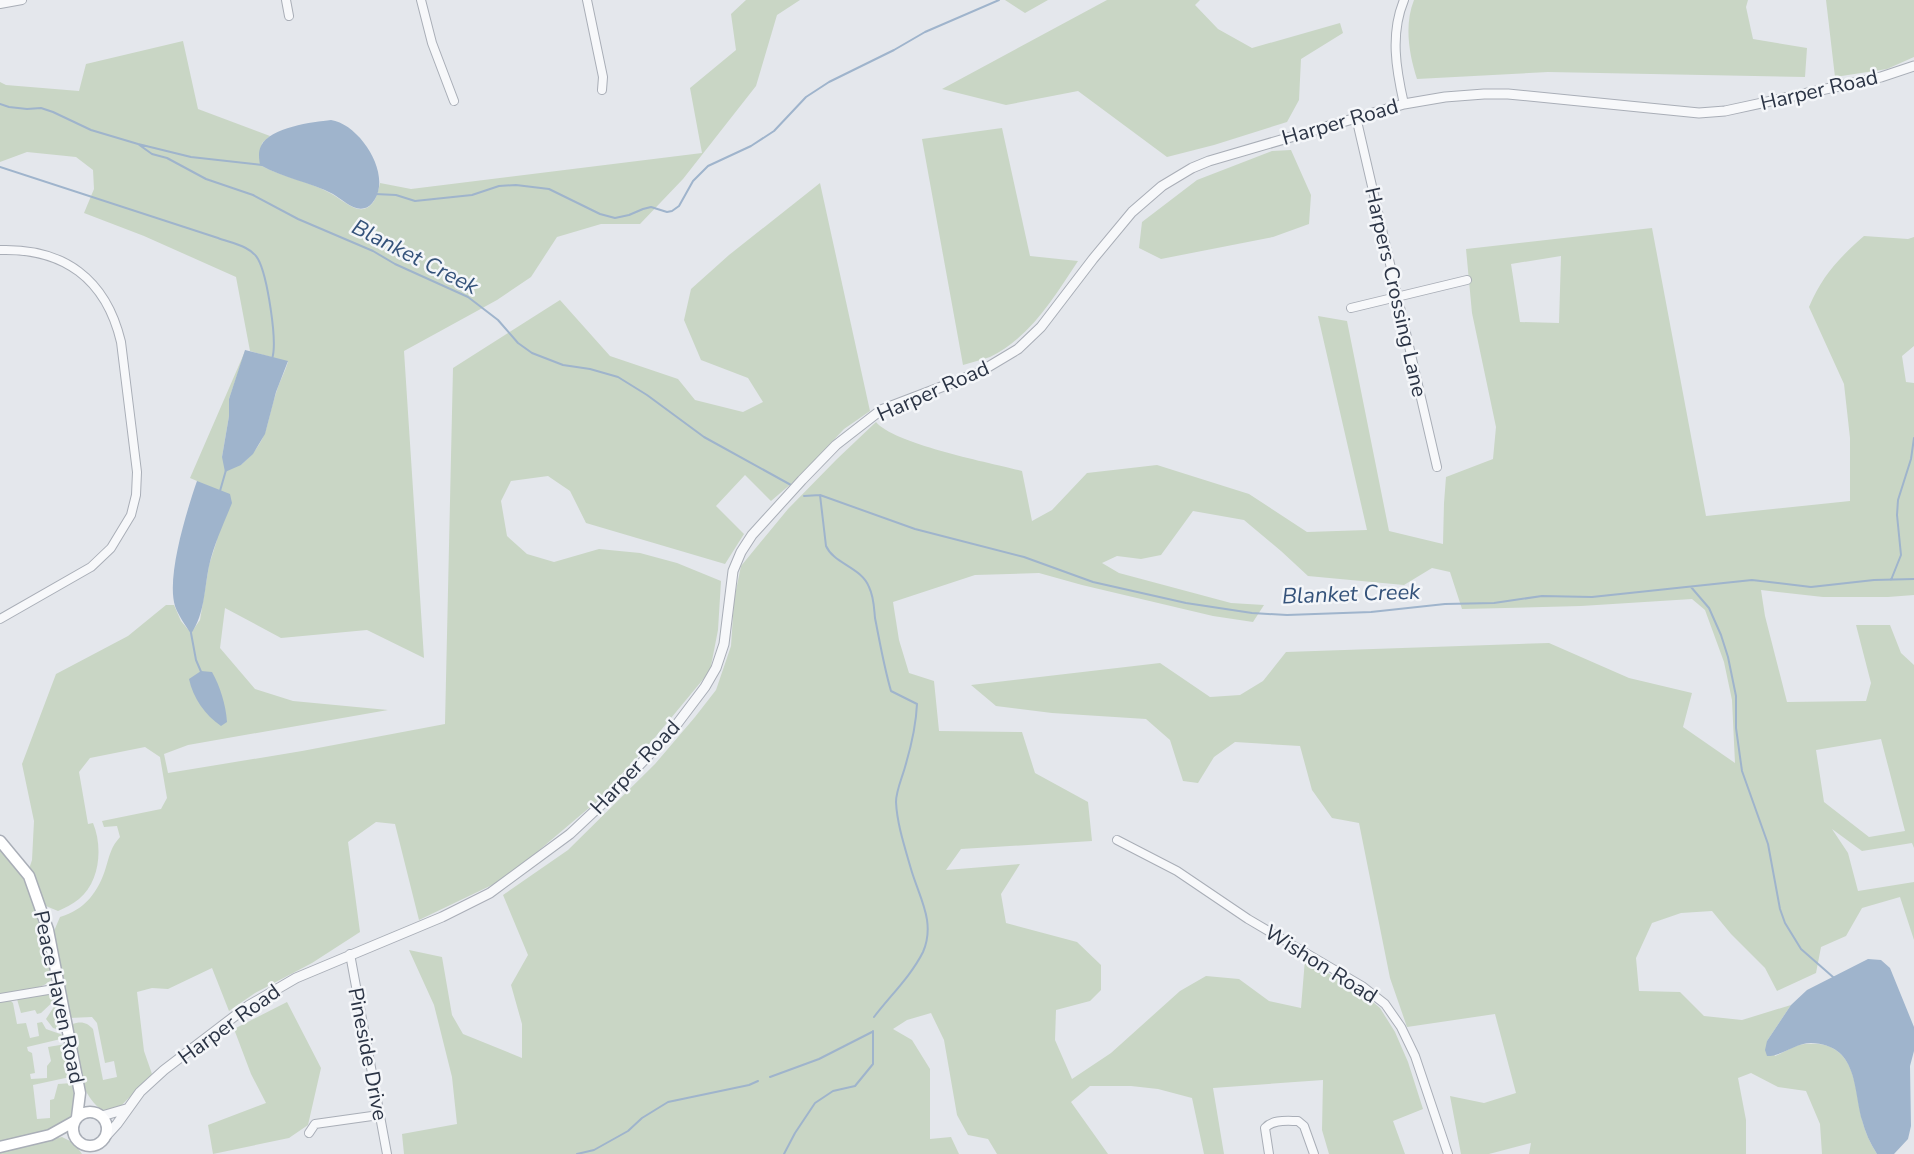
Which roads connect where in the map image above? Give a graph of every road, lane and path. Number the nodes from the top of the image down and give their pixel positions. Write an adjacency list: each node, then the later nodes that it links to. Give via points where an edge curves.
1 (22, 0): 6 (street)
2 (286, 0): 7 (street)
3 (421, 0): 10 (street)
4 (588, 0): 9 (street, via 603,76)
5 (1404, 0): 11 (street, via 1397,16 1395,46)
6 (0, 4)
7 (289, 16)
8 (1914, 66): 11 (street, Harper Road, via 1877,78 1725,111 1484,94)
9 (602, 90)
10 (453, 101)
11 (1404, 104): 12 (street, Harper Road)
12 (1356, 117): 15 (street, Harpers Crossing Lane); 21 (street, Harper Road, via 1220,158 1177,176 1132,212 1041,327 1018,349 958,381 881,410 836,445 760,526 741,552 733,571 724,644 705,687 674,728 602,804 570,834 490,893)
13 (0, 250): 18 (street, via 31,252 72,266 106,301 121,342 137,472 131,515 111,548 91,567)
14 (1467, 280): 15 (street)
15 (1397, 297): 16 (street); 17 (street, Harpers Crossing Lane)
16 (1351, 308)
17 (1437, 467)
18 (0, 619)
19 (1118, 840): 38 (street, Wishon Road, via 1177,871 1248,919 1362,986 1384,1004 1415,1056)
20 (0, 841): 22 (main road, Peace Haven Road, via 28,876 38,898)
21 (350, 954): 25 (street, Harper Road, via 248,1006 164,1070); 27 (street, Pineside Drive)
22 (60, 988): 23 (street); 24 (main road, Peace Haven Road)
23 (0, 998)
24 (80, 1093): 26 (main road, Peace Haven Road); 28 (main road, Peace Haven Road)
25 (126, 1109): 26 (street); 31 (street, Harper Road)
26 (99, 1114): 28 (main road, via 86,1112); 31 (main road, via 107,1125)
27 (379, 1115): 29 (street, via 315,1124); 35 (street, Pineside Drive)
28 (76, 1119): 30 (main road); 32 (main road, via 73,1132)
29 (309, 1133)
30 (50, 1135): 32 (main road); 33 (main road)
31 (104, 1139): 32 (main road, via 92,1146); 34 (main road)
32 (81, 1145)
33 (0, 1147)
34 (95, 1154)
35 (387, 1154)
36 (1269, 1154): 37 (street, via 1267,1125 1298,1121 1304,1126)
37 (1314, 1154)
38 (1448, 1154)

